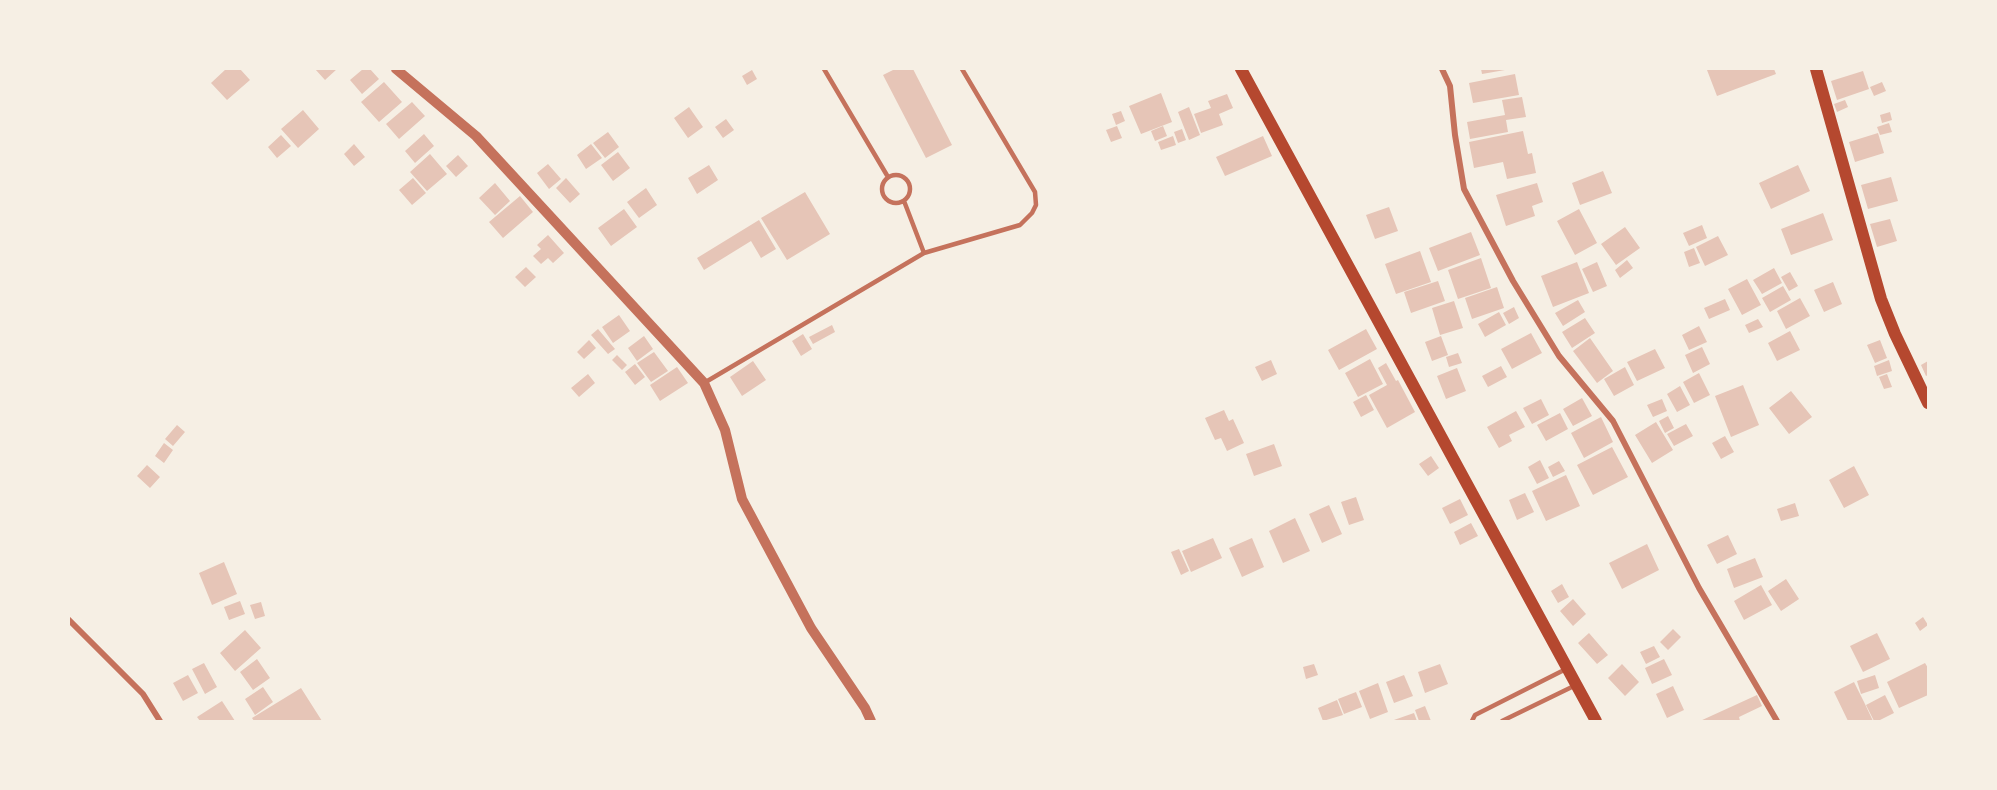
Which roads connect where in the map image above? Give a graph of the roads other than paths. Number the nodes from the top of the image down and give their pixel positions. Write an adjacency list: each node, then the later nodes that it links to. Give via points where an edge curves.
1 (396, 69): 10 (street, via 476,136)
2 (824, 69): 7 (lane)
3 (962, 69): 9 (lane, via 1035,192 1036,205 1020,225)
4 (1241, 69): 13 (main road)
5 (1442, 69): 20 (street, via 1450,86 1464,189 1512,281 1559,356 1612,421 1699,588)
6 (1816, 69): 11 (main road, via 1881,298)
7 (888, 177): 8 (lane, via 897,174 910,185); 8 (lane, via 882,184 882,193 895,204)
8 (904, 201): 9 (lane)
9 (924, 253): 10 (lane)
10 (704, 383): 16 (street, via 725,430 742,499 811,628)
11 (1928, 404)
12 (69, 620): 15 (street, via 143,694)
13 (1567, 669): 14 (main road); 17 (lane, via 1475,715)
14 (1576, 685): 18 (lane); 19 (main road)
15 (160, 721)
16 (871, 721)
17 (1472, 721)
18 (1502, 721)
19 (1596, 721)
20 (1777, 721)

